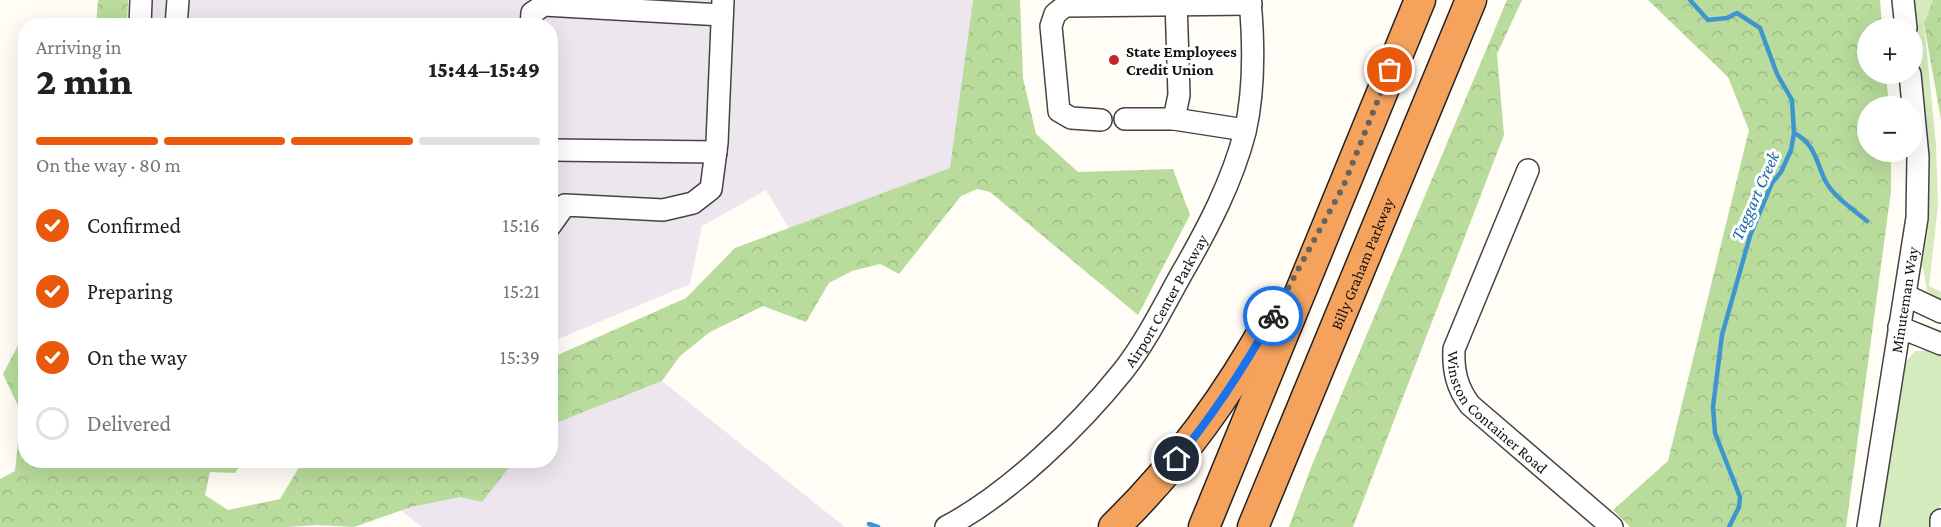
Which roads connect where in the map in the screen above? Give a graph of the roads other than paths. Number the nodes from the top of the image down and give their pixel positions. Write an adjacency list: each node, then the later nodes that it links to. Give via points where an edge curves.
1 (141, 0): 10 (street)
2 (178, 0): 11 (street)
3 (1420, 0): 22 (highway)
4 (1471, 0): 28 (highway, Billy Graham Parkway)
5 (1903, 0): 13 (street)
6 (1176, 2): 7 (street); 8 (street); 16 (street, via 1179,95)
7 (1251, 2): 18 (street, Airport Center Parkway, via 1251,98)
8 (1093, 3): 17 (street, via 1065,6 1055,14 1051,26 1059,111 1071,118)
9 (723, 7): 12 (street, via 544,5 532,13); 20 (street)
10 (140, 18)
11 (177, 18)
12 (532, 18)
13 (1905, 18)
14 (1911, 84): 24 (street, Minuteman Way, via 1919,189)
15 (1125, 119): 16 (street)
16 (1174, 119): 18 (street)
17 (1101, 120)
18 (1245, 130): 30 (street, Airport Center Parkway, via 1224,195 1205,233 1124,370 1039,459)
19 (558, 150): 20 (street)
20 (716, 152): 23 (street, via 711,189 693,203 663,210 565,205)
21 (1528, 170): 35 (street, Winston Container Road, via 1454,349 1457,383 1482,417)
22 (1343, 187): 31 (highway, via 1245,365 1204,426); 32 (highway)
23 (558, 215)
24 (1905, 296): 25 (street); 26 (street, Minuteman Way)
25 (1941, 312)
26 (1899, 327): 27 (street); 36 (street, Minuteman Way)
27 (1941, 344)
28 (1279, 464): 33 (highway, Billy Graham Parkway); 34 (highway)
29 (1941, 520): 37 (street)
30 (946, 527)
31 (1113, 527)
32 (1204, 527)
33 (1253, 527)
34 (1258, 527)
35 (1612, 527)
36 (1868, 527)
37 (1941, 527)

